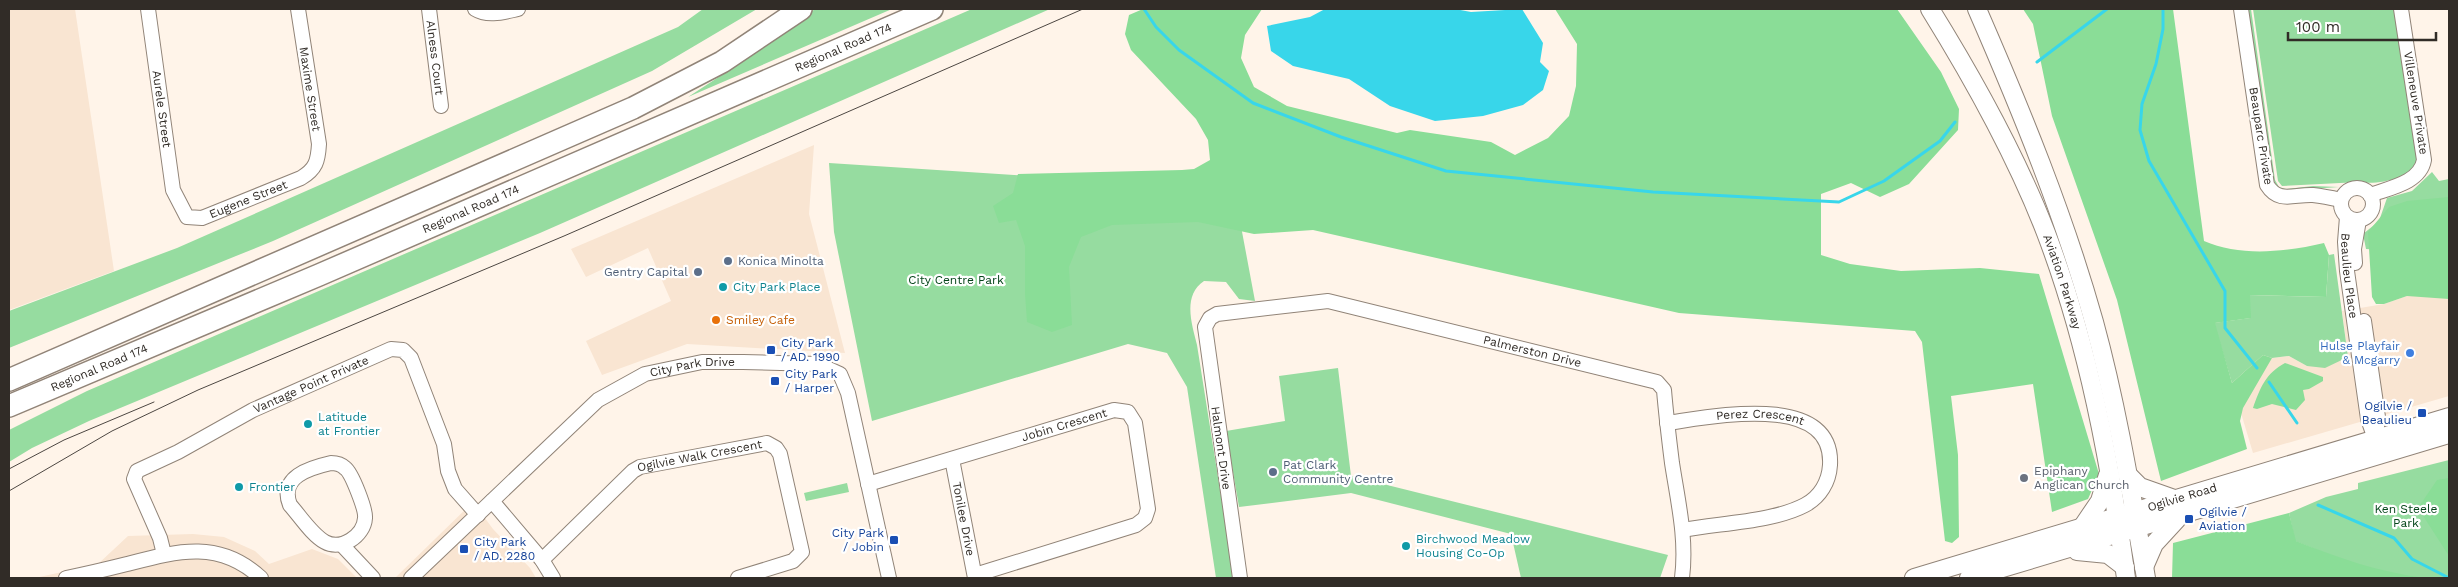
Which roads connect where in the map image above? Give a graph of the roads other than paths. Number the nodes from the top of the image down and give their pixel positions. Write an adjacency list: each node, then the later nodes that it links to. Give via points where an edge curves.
1 (148, 9): 18 (street, Aurele Street, via 173,190)
2 (298, 9): 15 (street, Maxime Street, via 319,144 318,162)
3 (429, 9): 14 (street, Alness Court)
4 (475, 9): 5 (street, via 496,14)
5 (518, 9)
6 (793, 9): 13 (highway)
7 (801, 9): 13 (highway, Regional Road 174)
8 (932, 9): 21 (highway, Regional Road 174)
9 (1930, 9): 30 (main road, Aviation Parkway, via 1982,97 2046,233 2087,366)
10 (1977, 9): 31 (main road, Aviation Parkway, via 2041,165 2078,270 2105,366)
11 (2241, 9): 17 (street, Beauparc Private, via 2267,185 2272,194 2282,198 2312,195)
12 (2401, 9): 16 (street, Villeneuve Private, via 2424,160 2419,174)
13 (772, 30): 22 (highway, Regional Road 174, via 716,65 633,108)
14 (441, 106)
15 (314, 168): 18 (street, Eugene Street, via 301,178 202,218 187,218)
16 (2370, 195): 17 (street, via 2366,190 2354,188); 19 (street, via 2373,207 2370,213)
17 (2341, 200): 19 (street, via 2341,208)
18 (181, 209)
19 (2353, 218): 28 (street, Beaulieu Place, via 2354,249 2378,417)
20 (1210, 318): 26 (street, Palmerston Drive, via 1217,314 1328,302 1657,382 1664,390); 55 (street, Halmont Drive, via 1205,327 1207,347)
21 (164, 342): 23 (highway, Regional Road 174); 25 (highway)
22 (9, 380)
23 (9, 406)
24 (2449, 417): 28 (main road, Ogilvie Road)
25 (9, 419)
26 (1667, 423): 40 (street, Palmerston Drive); 40 (street, Perez Crescent, via 1739,414 1779,416 1802,421 1815,428 1823,435 1830,453 1827,482 1806,505 1748,520)
27 (2449, 434): 36 (main road, Ogilvie Road)
28 (2375, 439): 33 (main road, Ogilvie Road)
29 (952, 459): 32 (street, Jobin Crescent); 47 (street, Tonilee Drive); 47 (street, Jobin Crescent, via 1114,410 1128,412 1135,423 1148,509 1145,518 1136,525)
30 (2109, 472): 38 (main road, Aviation Parkway); 39 (main road, via 2100,501)
31 (2127, 474): 33 (main road, via 2140,487); 37 (main road, Aviation Parkway)
32 (868, 484): 34 (street, City Park Drive, via 848,392 840,374 818,364 702,362 645,374 598,400); 54 (street, City Park Drive)
33 (2174, 499): 37 (main road, Ogilvie Road)
34 (492, 501): 35 (street, City Park Drive); 44 (street)
35 (478, 515): 43 (street, Vantage Point Private, via 455,489 444,444 411,358 403,350 391,349 252,410 136,471 134,479); 51 (street, City Park Drive)
36 (2180, 516): 37 (main road, Ogilvie Road); 46 (main road, via 2154,544)
37 (2136, 520): 38 (main road, Ogilvie Road); 46 (main road, Aviation Parkway)
38 (2118, 525): 39 (main road, Ogilvie Road); 42 (main road, Ogilvie Road); 45 (main road, Aviation Parkway)
39 (2083, 526): 57 (main road, Ogilvie Road)
40 (1683, 530): 56 (street, Palmerston Drive)
41 (338, 545): 41 (street, via 322,540 287,498 292,480 331,463 344,467 365,514 364,525 358,534); 50 (street)
42 (2062, 551): 45 (main road, via 2108,554); 58 (main road, Ogilvie Road)
43 (164, 554): 48 (street); 49 (street, via 200,551 218,554 247,565)
44 (542, 560): 52 (street); 53 (street, Ogilvie Walk Crescent, via 632,471 767,443 780,454 802,552 794,562)
45 (2126, 572)
46 (2144, 572)
47 (975, 577)
48 (66, 578)
49 (262, 578)
50 (373, 578)
51 (412, 578)
52 (553, 578)
53 (738, 578)
54 (889, 578)
55 (1240, 578)
56 (1682, 578)
57 (1914, 578)
58 (1969, 578)

